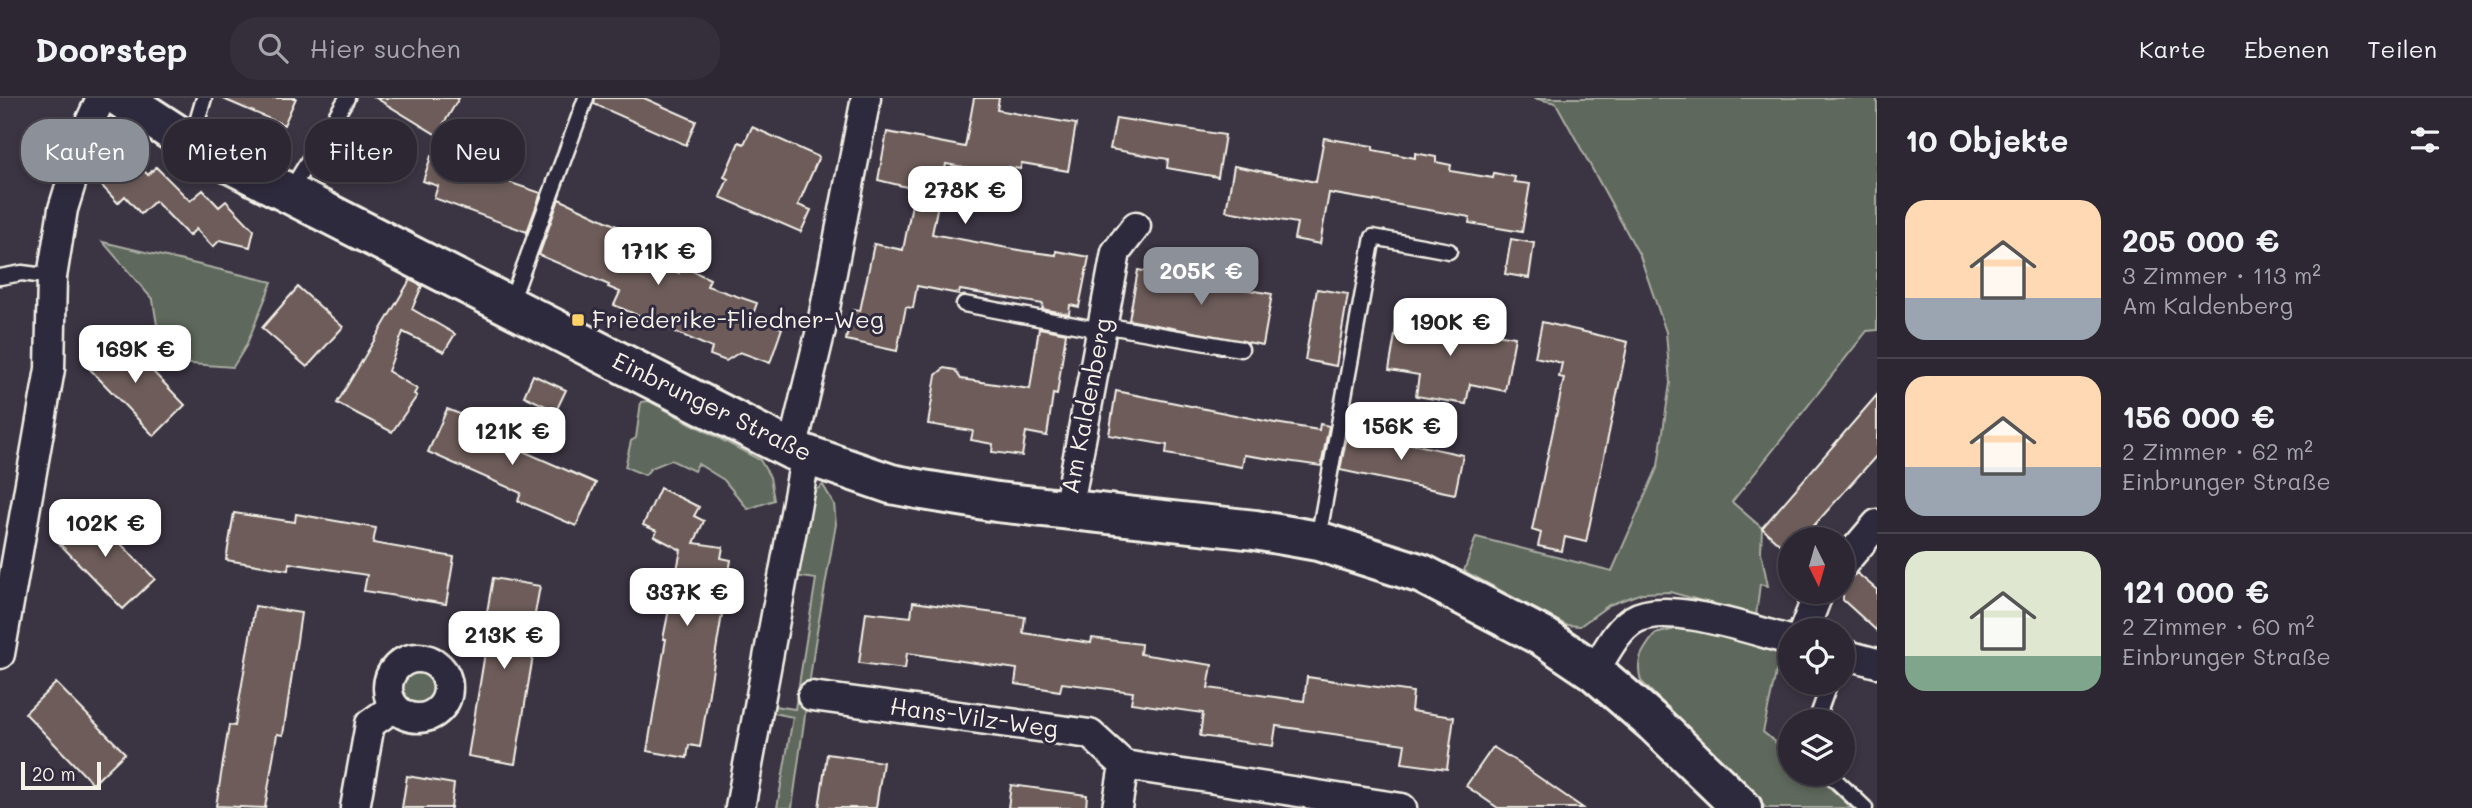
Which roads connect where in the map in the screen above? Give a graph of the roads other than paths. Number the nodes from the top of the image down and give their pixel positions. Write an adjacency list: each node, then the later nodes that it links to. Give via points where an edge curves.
1 (101, 98): 14 (street, via 63,209)
2 (121, 98): 8 (street, Einbrunger Straße)
3 (204, 98): 7 (lane)
4 (347, 98): 10 (lane)
5 (586, 98): 16 (lane)
6 (866, 98): 19 (street)
7 (197, 119)
8 (163, 125)
9 (267, 182): 10 (street, Einbrunger Straße)
10 (289, 193): 16 (street, Einbrunger Straße)
11 (1136, 226): 17 (street, Am Kaldenberg, via 1116,252)
12 (1449, 251): 22 (lane, via 1373,237)
13 (0, 277): 14 (lane)
14 (52, 277): 25 (street, via 50,369)
15 (964, 304): 17 (lane)
16 (510, 306): 19 (street, Einbrunger Straße)
17 (1102, 327): 18 (lane); 20 (street, Am Kaldenberg)
18 (1241, 349)
19 (799, 452): 20 (street, Einbrunger Straße, via 891,484); 34 (street)
20 (1068, 510): 22 (street, Einbrunger Straße)
21 (1877, 524): 23 (street)
22 (1318, 541): 28 (street, Einbrunger Straße, via 1422,574 1545,638)
23 (1855, 550)
24 (1778, 637): 28 (street, via 1679,612 1660,613 1633,620)
25 (0, 654)
26 (1855, 657): 27 (street)
27 (1877, 663)
28 (1594, 671): 37 (street, Einbrunger Straße)
29 (812, 696): 31 (street, Hans-Vilz-Weg, via 1090,734)
30 (394, 707): 33 (street, via 370,724)
31 (1124, 765): 35 (street); 36 (street)
32 (1842, 786): 38 (lane)
33 (355, 808)
34 (740, 808)
35 (1117, 808)
36 (1402, 808)
37 (1742, 808)
38 (1865, 808)

